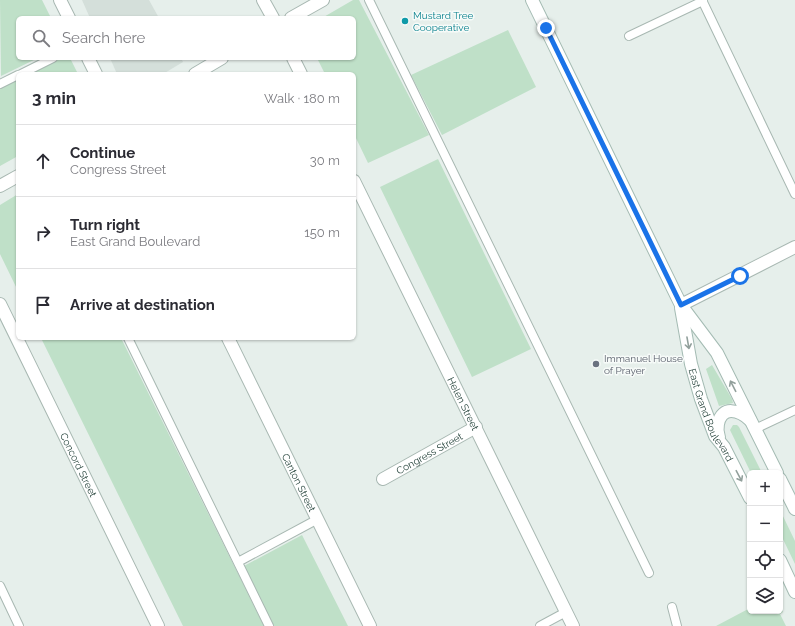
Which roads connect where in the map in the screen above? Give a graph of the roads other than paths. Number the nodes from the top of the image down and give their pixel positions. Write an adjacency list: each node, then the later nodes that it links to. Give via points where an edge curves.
1 (60, 0): 7 (street)
2 (263, 0): 8 (street)
3 (323, 0): 9 (street)
4 (368, 0): 44 (lane)
5 (532, 0): 27 (street, East Grand Boulevard)
6 (702, 0): 10 (lane); 24 (lane)
7 (68, 16)
8 (271, 16)
9 (295, 16)
10 (629, 36)
11 (48, 60): 15 (lane)
12 (89, 60): 16 (street)
13 (219, 60): 17 (street)
14 (294, 60): 18 (street)
15 (25, 72)
16 (95, 72)
17 (198, 72)
18 (300, 72)
19 (16, 77): 20 (lane)
20 (0, 84)
21 (16, 177): 23 (street)
22 (356, 185): 34 (street, Helen Street)
23 (0, 186)
24 (795, 194)
25 (795, 247): 27 (street)
26 (0, 304): 28 (street, Concord Street)
27 (681, 305): 33 (street, East Grand Boulevard, one-way to 27, via 717,353); 35 (street, East Grand Boulevard, one-way to 35, via 691,364 700,395 715,436)
28 (16, 337)
29 (18, 340): 50 (street, Concord Street)
30 (129, 340): 42 (lane)
31 (229, 340): 41 (street, Canton Street)
32 (795, 410): 33 (lane)
33 (753, 425): 35 (street, via 740,412 730,411 722,415 717,429); 36 (street, East Grand Boulevard)
34 (476, 427): 37 (street, Congress Street); 48 (street, Helen Street)
35 (724, 447): 39 (street, East Grand Boulevard, one-way to 39)
36 (776, 470)
37 (383, 479)
38 (783, 485): 40 (street)
39 (747, 492)
40 (795, 509)
41 (318, 519): 42 (lane); 52 (street, Canton Street)
42 (238, 562): 51 (lane)
43 (783, 566): 46 (street)
44 (649, 573)
45 (0, 586): 49 (lane)
46 (795, 592)
47 (672, 607): 55 (lane)
48 (566, 612): 53 (lane); 54 (street, Helen Street)
49 (19, 626)
50 (158, 626)
51 (269, 626)
52 (370, 626)
53 (540, 626)
54 (573, 626)
55 (677, 626)

